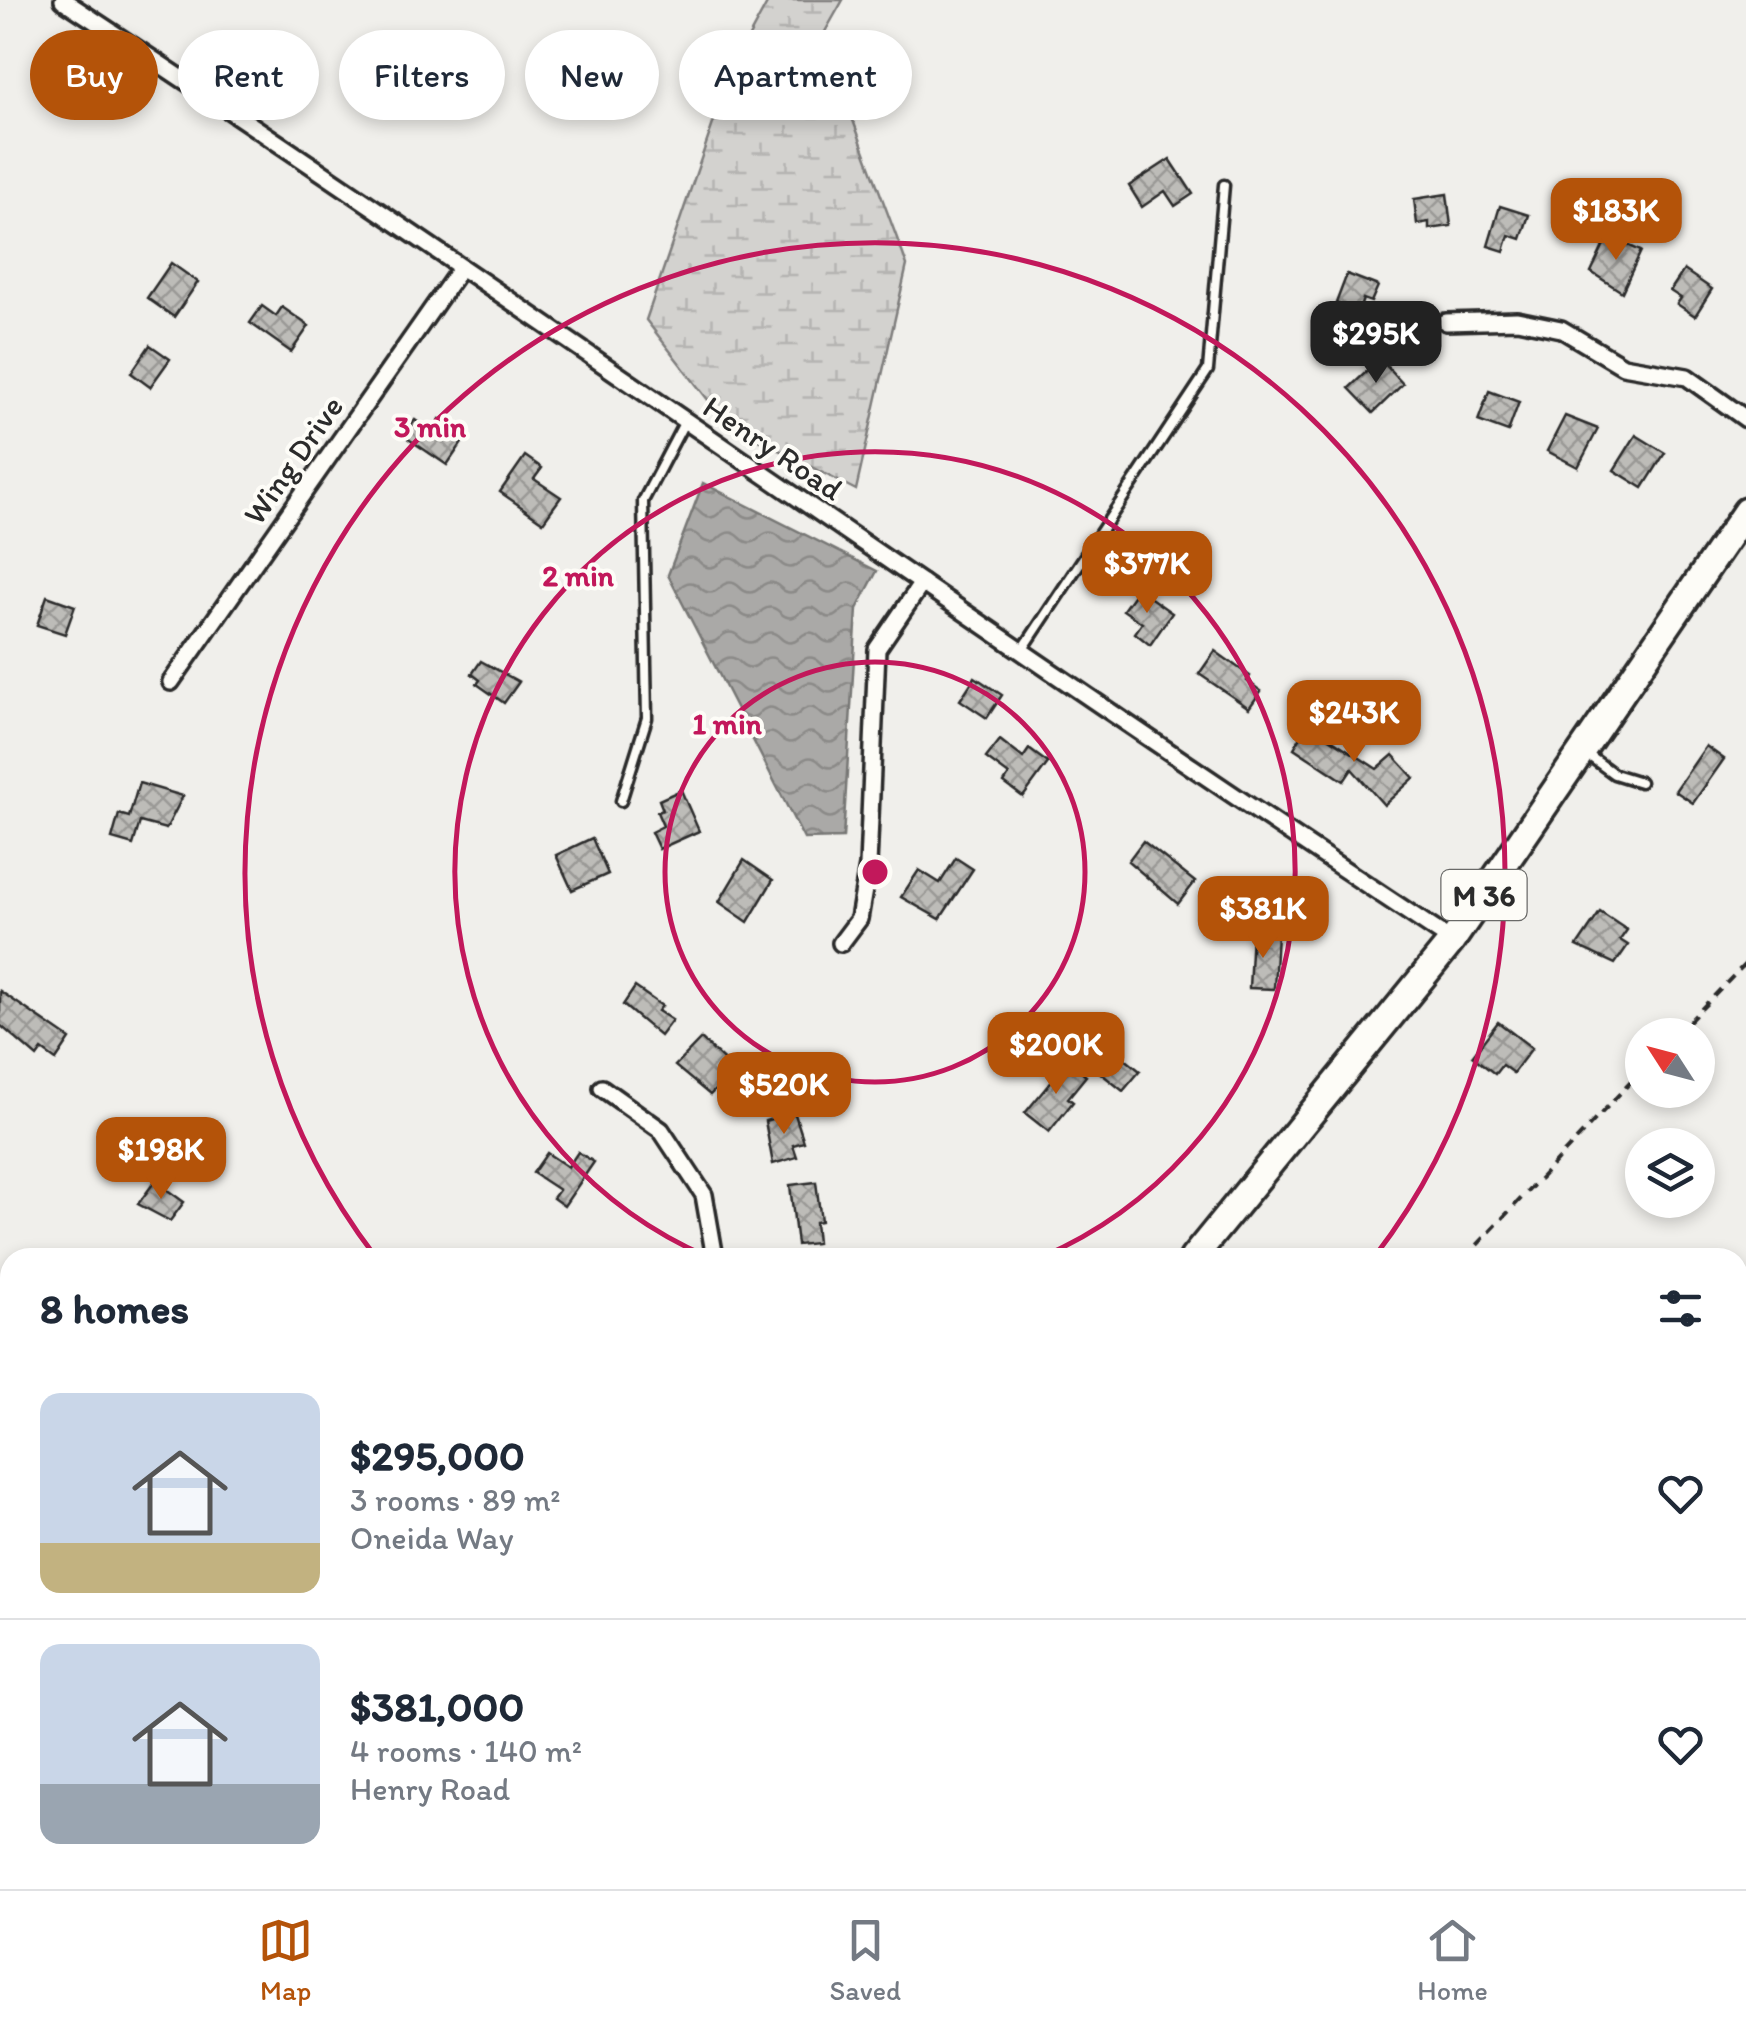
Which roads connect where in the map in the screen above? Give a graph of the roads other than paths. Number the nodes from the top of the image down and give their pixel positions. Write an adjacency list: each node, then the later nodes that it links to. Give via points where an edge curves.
1 (63, 0): 3 (street, Henry Road)
2 (1224, 185): 9 (lane, via 1208,370)
3 (460, 270): 6 (street, Henry Road); 10 (street, Wing Drive)
4 (1446, 322): 5 (street, via 1518,320 1561,328 1623,366 1687,377)
5 (1746, 419)
6 (685, 420): 8 (street, Henry Road); 13 (lane, via 643,501 647,718)
7 (1746, 511): 11 (main road, M 36)
8 (922, 583): 9 (street, Henry Road); 15 (street, via 877,649 868,866 859,919)
9 (1021, 652): 14 (street, Henry Road)
10 (171, 682)
11 (1584, 752): 12 (lane, via 1614,774); 14 (main road, M 36)
12 (1640, 782)
13 (621, 801)
14 (1452, 940): 18 (main road, M 36)
15 (842, 943)
16 (602, 1088): 17 (street, via 661,1130 704,1196)
17 (713, 1248)
18 (1201, 1248)

